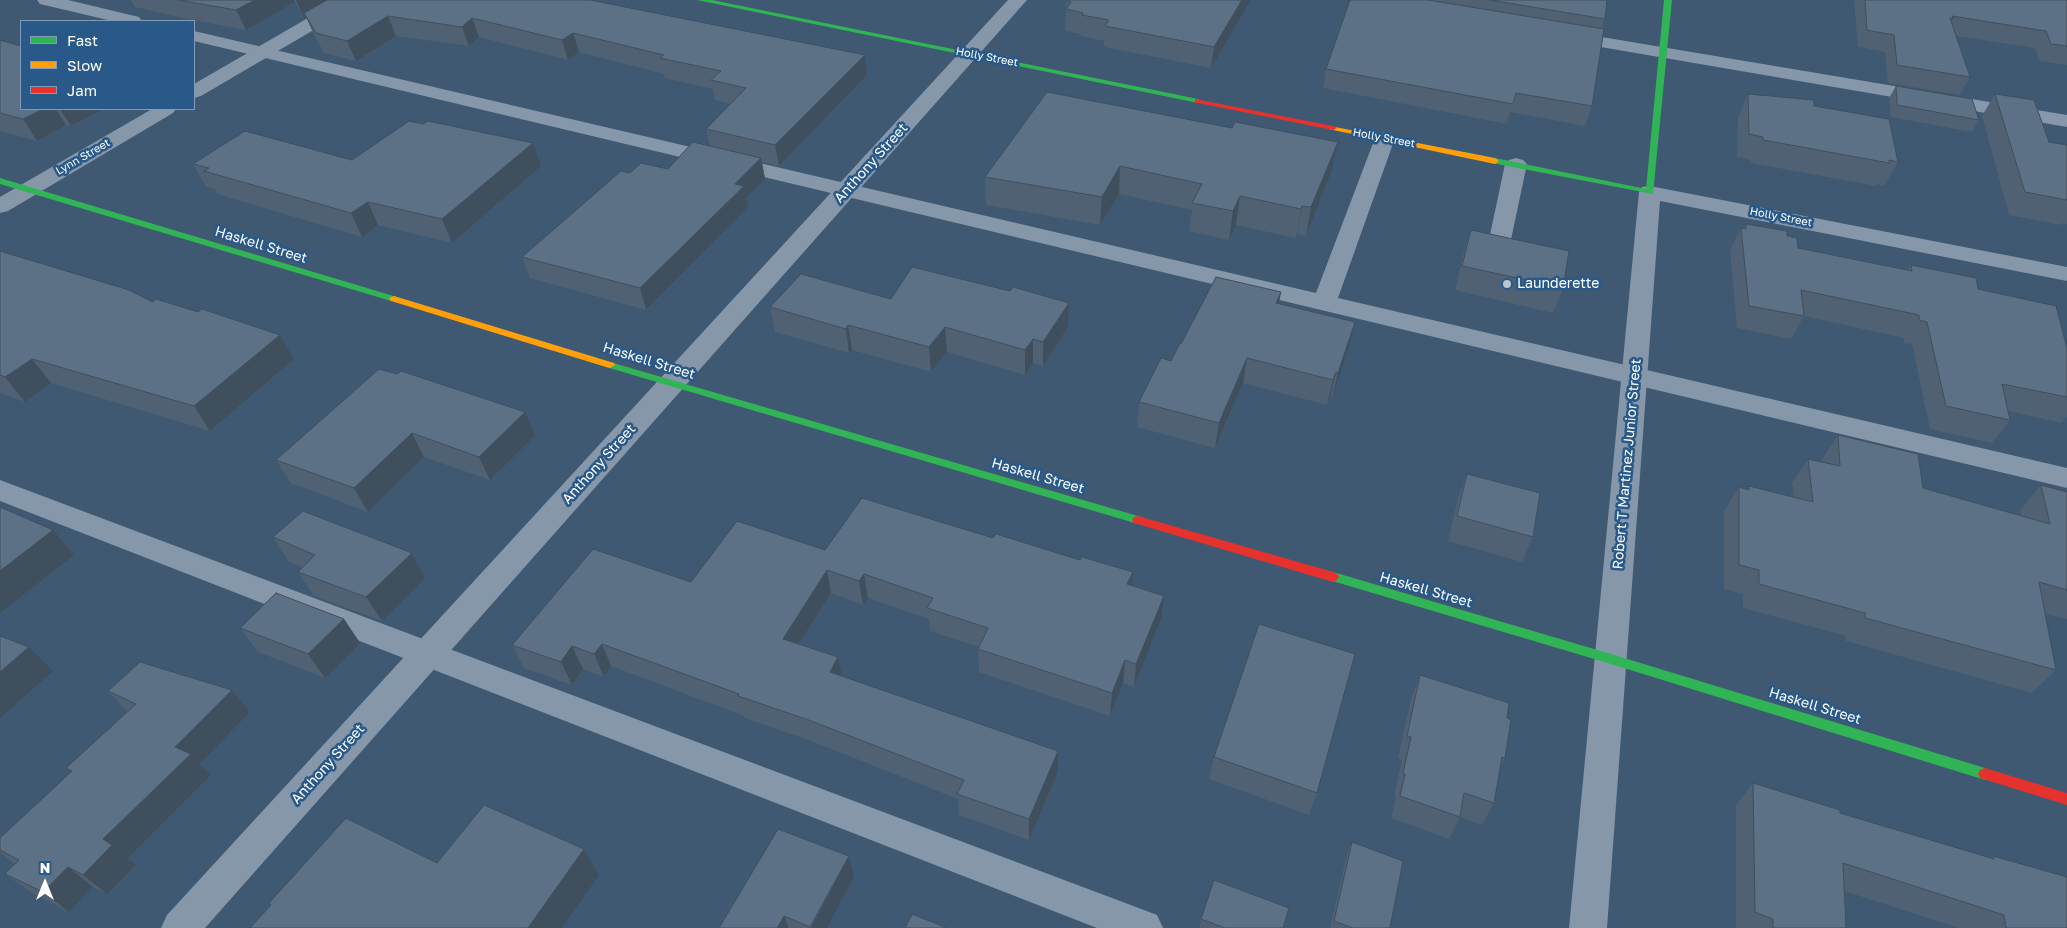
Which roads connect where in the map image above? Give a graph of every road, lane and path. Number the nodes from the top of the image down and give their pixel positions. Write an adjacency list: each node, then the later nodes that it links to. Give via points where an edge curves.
1 (46, 0): 6 (street)
2 (352, 0): 10 (street)
3 (701, 0): 11 (street, Holly Street)
4 (1018, 0): 11 (street, Anthony Street)
5 (1668, 0): 9 (street, Robert T Martinez Junior Street)
6 (129, 20)
7 (1546, 32): 9 (street)
8 (195, 36): 10 (street)
9 (1663, 52): 14 (street); 20 (street, Robert T Martinez Junior Street)
10 (262, 53): 12 (street); 19 (street)
11 (969, 54): 15 (street, Holly Street); 19 (street, Anthony Street)
12 (195, 91)
13 (164, 110): 18 (street, Lynn Street)
14 (2067, 121)
15 (1385, 138): 16 (street, Holly Street); 24 (street)
16 (1516, 164): 20 (street, Holly Street); 22 (street)
17 (0, 181): 18 (street, Haskell Street)
18 (26, 190): 21 (street, Lynn Street); 26 (street, Haskell Street)
19 (846, 190): 24 (street); 26 (street, Anthony Street)
20 (1650, 192): 23 (street, Holly Street); 25 (street, Robert T Martinez Junior Street)
21 (0, 206)
22 (1498, 249)
23 (2067, 274)
24 (1324, 303): 25 (street)
25 (1634, 376): 27 (street); 30 (street, Robert T Martinez Junior Street)
26 (671, 384): 29 (street, Anthony Street); 30 (street, Haskell Street)
27 (2067, 478)
28 (0, 490): 29 (street)
29 (428, 654): 32 (street, Anthony Street); 33 (street)
30 (1610, 659): 31 (street, Haskell Street); 34 (street, Robert T Martinez Junior Street)
31 (2067, 799)
32 (180, 928)
33 (1144, 928)
34 (1588, 928)

